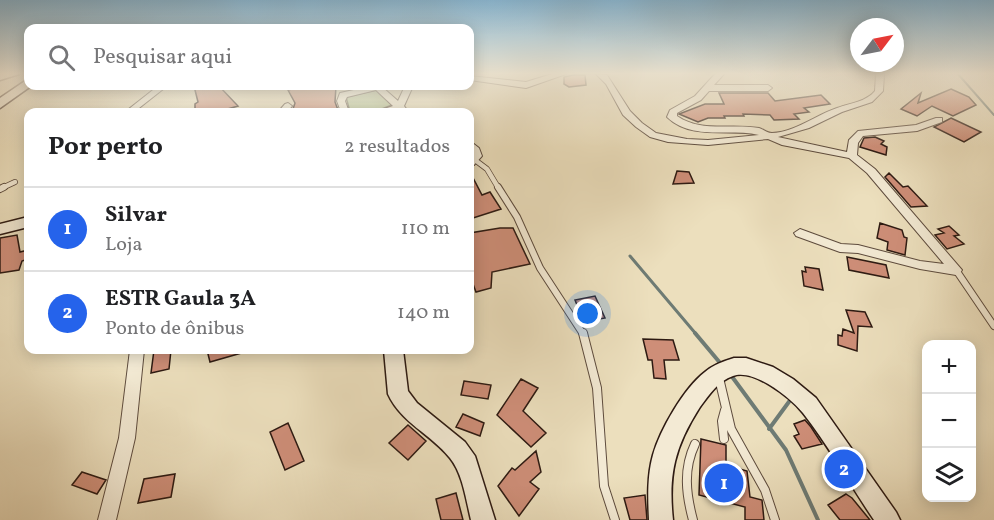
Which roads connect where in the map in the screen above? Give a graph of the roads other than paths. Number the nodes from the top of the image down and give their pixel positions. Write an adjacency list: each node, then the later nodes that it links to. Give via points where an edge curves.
1 (147, 98): 5 (street)
2 (617, 98): 7 (street, via 654,135 683,142)
3 (698, 98): 7 (street, via 673,112 672,117 691,127 758,131)
4 (875, 98): 7 (street, via 806,127)
5 (134, 108)
6 (939, 120): 8 (street, via 916,128 861,133 852,143)
7 (770, 136): 8 (street)
8 (852, 156): 15 (street, via 871,171)
9 (474, 163): 25 (lane, via 487,169 517,217 540,268 582,329 597,388 604,486)
10 (15, 182): 11 (lane)
11 (0, 189)
12 (24, 223): 13 (main road)
13 (1, 229)
14 (800, 233): 15 (street, via 840,248)
15 (956, 270): 16 (lane)
16 (994, 326)
17 (137, 354): 23 (street, via 127,438)
18 (394, 354): 24 (main road, via 398,394 468,464)
19 (725, 371): 20 (lane); 26 (main road, via 709,380 670,439 662,470); 29 (main road, via 758,370 793,390 809,405)
20 (726, 410): 21 (lane, via 722,421); 28 (lane, via 729,426 762,484)
21 (724, 439)
22 (695, 444): 27 (lane, via 688,456 687,474)
23 (107, 520)
24 (483, 520)
25 (615, 520)
26 (661, 520)
27 (693, 520)
28 (775, 520)
29 (888, 520)

